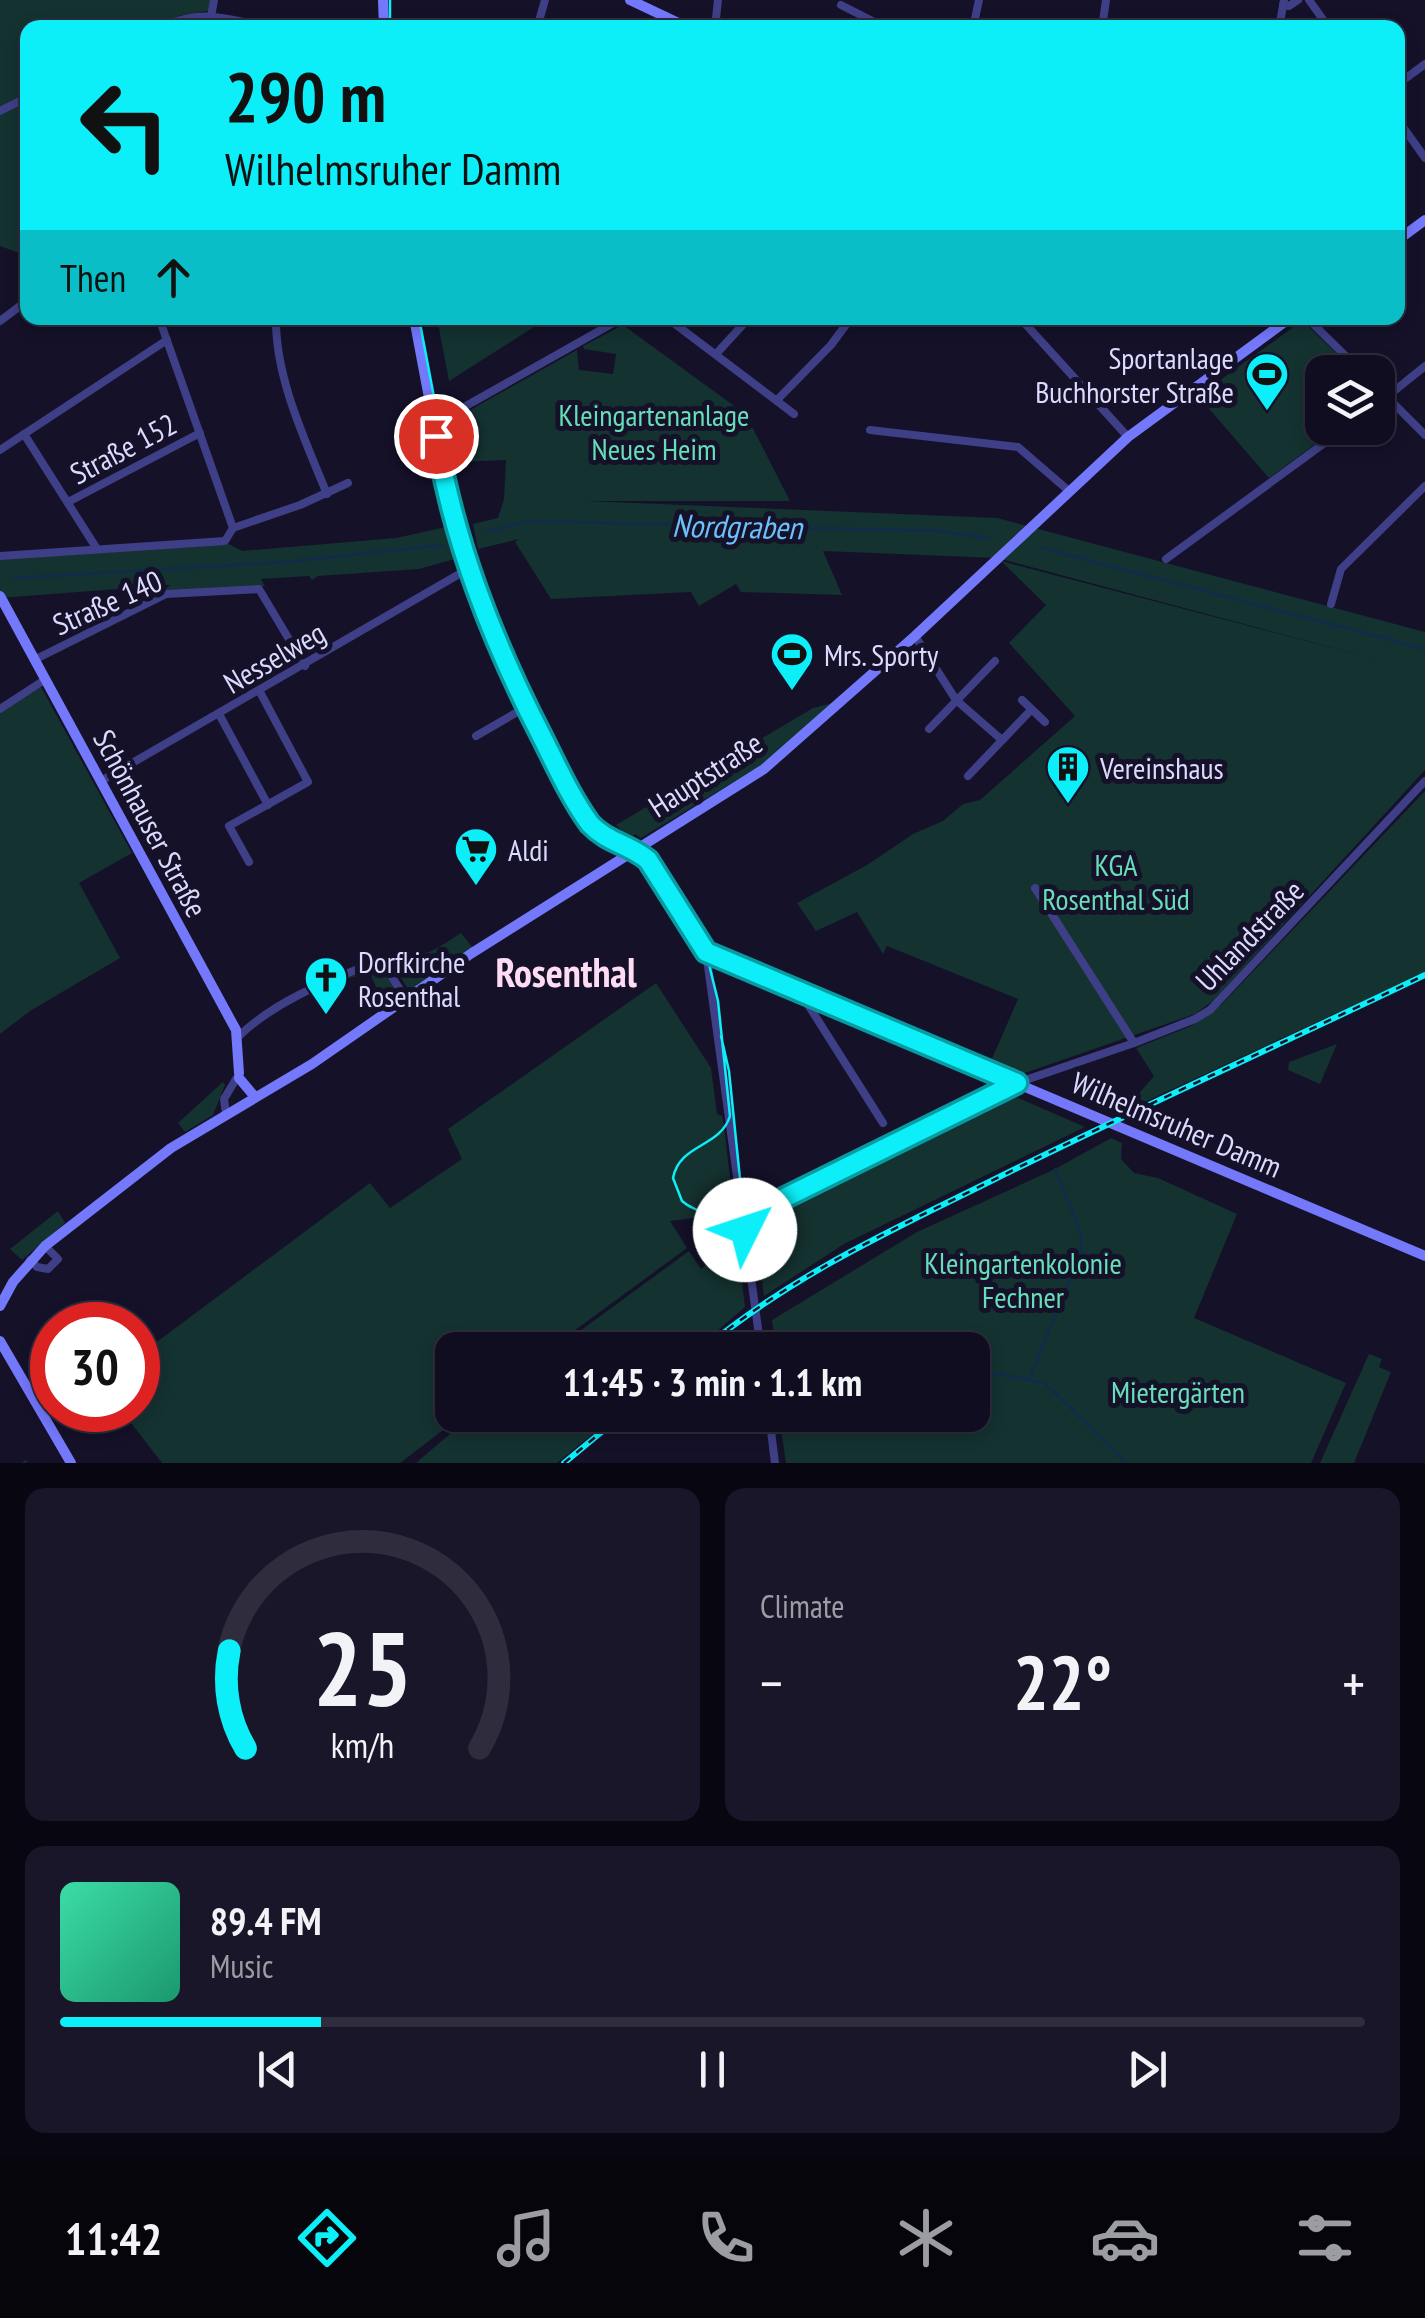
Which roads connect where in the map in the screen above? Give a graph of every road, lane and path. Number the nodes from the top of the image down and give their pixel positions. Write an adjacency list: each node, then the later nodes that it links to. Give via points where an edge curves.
1 (214, 0): 6 (street)
2 (630, 0): 10 (main road)
3 (1298, 0): 4 (street)
4 (1283, 3)
5 (841, 5): 11 (street)
6 (212, 16): 7 (street); 8 (street); 9 (street)
7 (176, 20)
8 (211, 20)
9 (232, 20)
10 (672, 20)
11 (870, 20)
12 (1405, 130): 13 (street)
13 (1425, 158)
14 (162, 325): 24 (street)
15 (277, 325): 43 (street, via 302,432)
16 (415, 325): 32 (main road)
17 (610, 325): 32 (street)
18 (677, 325): 25 (street)
19 (743, 325): 25 (street)
20 (845, 325): 29 (street)
21 (1026, 325): 37 (street)
22 (1280, 325): 37 (main road, Hauptstraße)
23 (1314, 325): 26 (street)
24 (168, 340): 34 (street); 35 (street)
25 (716, 354): 29 (street)
26 (1345, 355)
27 (1425, 366): 28 (street)
28 (1395, 389)
29 (777, 400): 31 (street)
30 (1395, 405): 36 (street)
31 (794, 414)
32 (434, 424): 49 (main road)
33 (870, 430): 42 (street, via 1018,446)
34 (200, 433): 44 (street, Straße 152); 45 (street)
35 (24, 434): 39 (street); 44 (street, Straße 152)
36 (1425, 435)
37 (1128, 437): 42 (main road, Hauptstraße)
38 (1322, 445): 48 (street)
39 (0, 450)
40 (348, 483): 43 (street)
41 (1425, 486): 51 (street, via 1341,569)
42 (1069, 491): 52 (main road, Hauptstraße)
43 (328, 494): 45 (street)
44 (68, 502): 46 (street, Straße 152)
45 (233, 528): 46 (street, via 225,541)
46 (98, 549): 47 (street)
47 (0, 556)
48 (1166, 559)
49 (468, 569): 55 (street, Nesselweg); 60 (main road)
50 (0, 596): 53 (main road, Schönhauser Straße)
51 (1331, 604)
52 (915, 636): 58 (street); 72 (main road, Hauptstraße, via 764,769)
53 (34, 660): 55 (street, Straße 140, via 166,594 259,589); 56 (main road, Schönhauser Straße)
54 (996, 661): 58 (street)
55 (305, 666): 57 (street, Nesselweg)
56 (46, 679): 61 (street); 69 (main road, Schönhauser Straße)
57 (260, 692): 63 (street, Nesselweg); 71 (street, via 308,777 306,785)
58 (956, 700): 65 (street); 67 (street)
59 (1022, 700): 62 (street)
60 (526, 707): 66 (street); 72 (main road, via 590,824)
61 (0, 709)
62 (1031, 710): 64 (street); 67 (street)
63 (219, 714): 69 (street, Nesselweg); 71 (street)
64 (1045, 722)
65 (929, 729)
66 (476, 736)
67 (1002, 740): 68 (street)
68 (968, 776)
69 (101, 781): 78 (main road, Schönhauser Straße)
70 (1425, 782): 79 (street, Uhlandstraße, via 1210,1010)
71 (268, 805): 73 (street, via 229,826)
72 (634, 850): 75 (main road, via 648,860); 77 (main road, Hauptstraße)
73 (249, 862)
74 (1036, 888): 79 (street)
75 (706, 952): 76 (main road, Wilhelmsruher Damm); 85 (street)
76 (800, 991): 81 (main road, Wilhelmsruher Damm); 84 (street)
77 (406, 999): 78 (street, via 381,960 294,996); 82 (main road, Hauptstraße)
78 (239, 1036): 80 (main road, Schönhauser Straße)
79 (1134, 1043): 81 (street, Uhlandstraße)
80 (239, 1075): 82 (main road); 83 (street, Schönhauser Straße, via 224,1099)
81 (1017, 1083): 85 (street, Uhlandstraße); 87 (main road, Wilhelmsruher Damm)
82 (255, 1097): 83 (main road, Hauptstraße)
83 (226, 1114): 86 (main road, Hauptstraße, via 158,1157)
84 (883, 1124)
85 (744, 1219): 90 (street)
86 (45, 1246): 88 (main road, Hauptstraße); 88 (street, Hauptstraße, via 58,1259 48,1270)
87 (1425, 1256)
88 (30, 1260): 89 (main road, Hauptstraße, via 8,1280)
89 (0, 1306)
90 (759, 1332)
91 (0, 1340): 93 (main road)
92 (771, 1432): 94 (street)
93 (71, 1463)
94 (775, 1463)

